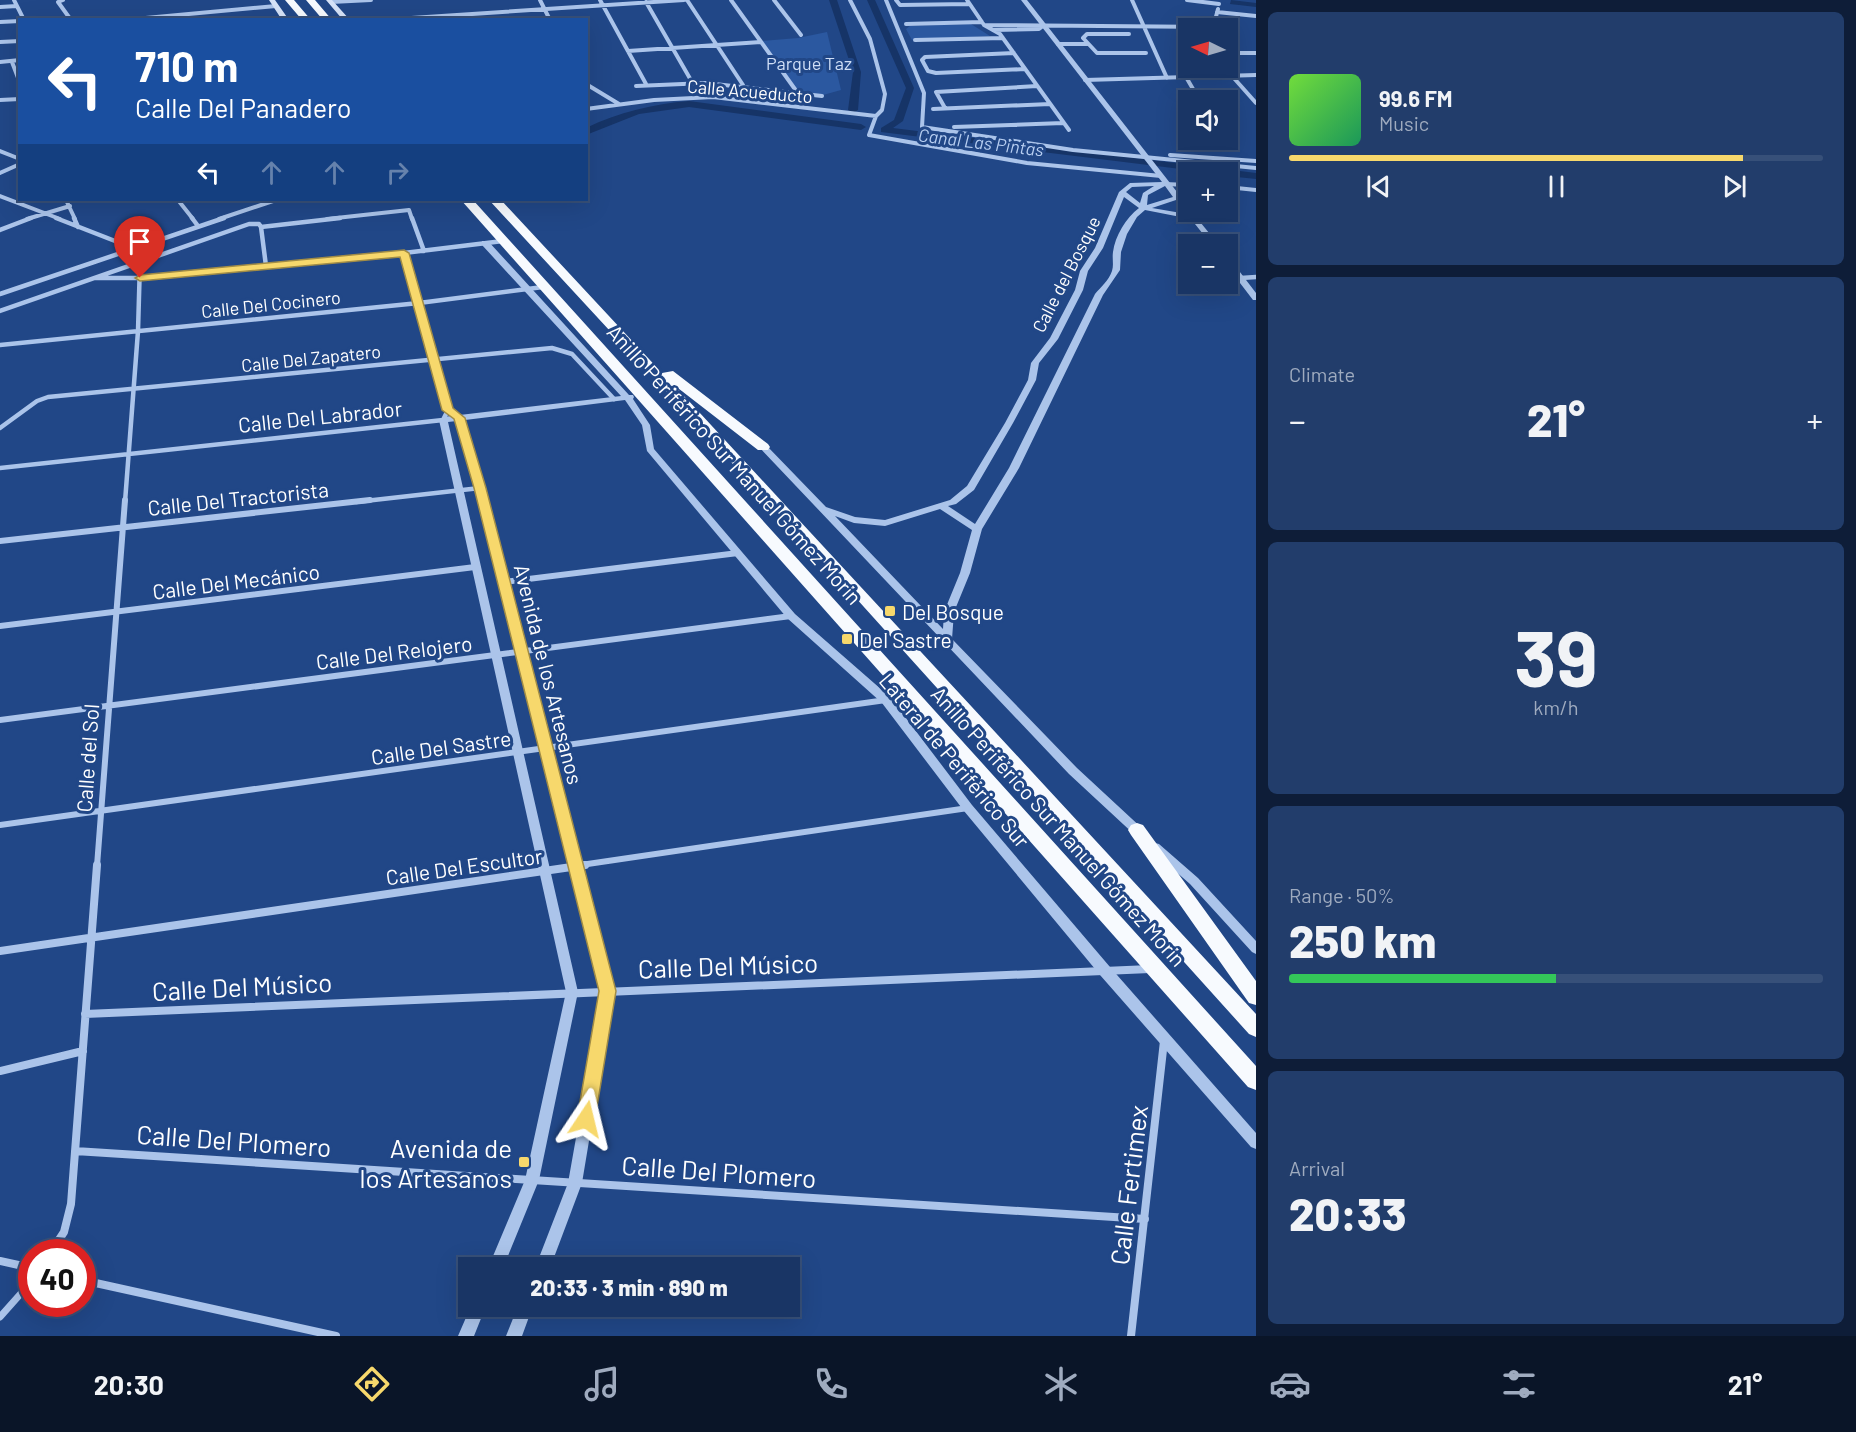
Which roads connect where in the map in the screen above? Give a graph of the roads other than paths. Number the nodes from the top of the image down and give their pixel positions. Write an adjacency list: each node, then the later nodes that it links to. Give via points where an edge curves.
1 (14, 0): 23 (street)
2 (61, 0): 29 (street)
3 (289, 0): 32 (highway)
4 (310, 0): 33 (highway)
5 (371, 0): 17 (street)
6 (540, 0): 25 (street)
7 (635, 0): 22 (street)
8 (686, 0): 18 (street); 55 (street)
9 (731, 0): 52 (street)
10 (774, 0): 47 (street)
11 (850, 0): 89 (street, via 870,39 885,94 882,110)
12 (886, 0): 94 (street, via 924,93 922,126)
13 (896, 0): 19 (street, via 900,5)
14 (1024, 0): 42 (street)
15 (1132, 0): 43 (street)
16 (1187, 0): 20 (street)
17 (330, 1): 34 (main road)
18 (645, 1): 22 (street); 56 (street)
19 (968, 2): 41 (street)
20 (1220, 2): 26 (street)
21 (274, 3): 30 (street); 31 (main road)
22 (601, 3): 25 (street); 57 (street)
23 (17, 6): 24 (street); 28 (street)
24 (0, 7)
25 (544, 7): 35 (street); 36 (street)
26 (1217, 12): 27 (street); 37 (street)
27 (1256, 15)
28 (23, 18)
29 (70, 18)
30 (142, 18)
31 (285, 18)
32 (305, 18)
33 (326, 18)
34 (345, 18)
35 (406, 18)
36 (549, 18)
37 (1216, 18)
38 (18, 21): 39 (street)
39 (0, 22)
40 (906, 24): 41 (street)
41 (983, 24): 42 (street); 45 (street)
42 (1043, 26): 43 (street); 45 (street); 53 (street)
43 (1144, 26): 44 (street); 70 (street)
44 (1178, 27)
45 (993, 30): 48 (street)
46 (1129, 34): 54 (street, via 1087,34 1083,38)
47 (801, 35)
48 (1003, 38): 49 (street); 58 (street)
49 (915, 40)
50 (18, 41): 51 (street)
51 (0, 42)
52 (761, 42): 55 (street); 79 (street)
53 (1058, 44): 54 (street); 72 (street)
54 (1088, 44): 59 (street, via 1097,53)
55 (716, 45): 56 (street); 76 (street)
56 (673, 48): 57 (street); 73 (street)
57 (628, 51): 74 (street)
58 (1014, 53): 65 (street); 65 (street, via 922,58 931,73)
59 (1146, 53)
60 (1238, 53): 61 (street)
61 (1256, 53)
62 (18, 60): 64 (street)
63 (0, 62): 64 (street)
64 (12, 62): 69 (street)
65 (1025, 69): 78 (street)
66 (1256, 75): 67 (street)
67 (1238, 76)
68 (1178, 77): 70 (street)
69 (18, 78)
70 (1167, 78): 72 (street)
71 (1234, 78): 83 (street)
72 (1085, 80): 94 (street)
73 (692, 82): 74 (street); 76 (street)
74 (646, 84): 77 (street)
75 (588, 85): 84 (street)
76 (743, 85): 79 (street)
77 (636, 86)
78 (1037, 86): 85 (street); 86 (street, via 936,92)
79 (797, 92): 80 (street)
80 (822, 96)
81 (18, 99): 82 (street)
82 (0, 100)
83 (1256, 103)
84 (619, 104): 87 (street, Calle Acueducto); 89 (street, Calle Acueducto, via 713,97)
85 (1050, 104): 86 (street); 90 (street)
86 (945, 108): 88 (street)
87 (588, 109)
88 (933, 109)
89 (876, 116): 100 (street, via 869,135 1027,163)
90 (1063, 123): 91 (street); 92 (street)
91 (954, 127)
92 (1069, 130)
93 (0, 151): 95 (street)
94 (1146, 157): 96 (street); 98 (street); 100 (street)
95 (18, 158)
96 (1256, 161)
97 (18, 165): 99 (street)
98 (1256, 168)
99 (0, 173)
100 (1161, 177): 101 (street); 104 (street, via 1130,184); 106 (street); 114 (street, Calle del Bosque, via 1145,194)
101 (1178, 182)
102 (1238, 188): 103 (street)
103 (1256, 190)
104 (1122, 192): 114 (street); 156 (street, Calle del Bosque, via 1099,248 1084,271 1079,290 1054,339 1035,363 1032,380 990,458 971,488)
105 (0, 196): 115 (street)
106 (1176, 198): 107 (street); 114 (street)
107 (1178, 200)
108 (67, 201): 113 (street)
109 (179, 201): 118 (street)
110 (273, 201): 118 (street)
111 (468, 201): 123 (highway, Anillo Periférico Sur Manuel Gómez Morín)
112 (496, 201): 142 (highway, Anillo Periférico Sur Manuel Gómez Morín)
113 (70, 206): 115 (street); 119 (street)
114 (1143, 208): 116 (street); 159 (street, Calle del Bosque, via 1123,234 1113,277 1099,294 1014,468)
115 (42, 213): 119 (street); 121 (street)
116 (1178, 214)
117 (1196, 222): 122 (street)
118 (198, 226): 125 (street)
119 (78, 227): 125 (street)
120 (261, 227): 126 (street, via 409,210); 128 (street, via 254,223); 129 (street)
121 (0, 230)
122 (1206, 234)
123 (503, 241): 124 (street); 135 (highway, Anillo Periférico Sur Manuel Gómez Morín)
124 (485, 243): 126 (street); 136 (street, Lateral de Periférico Sur)
125 (134, 248): 137 (street)
126 (424, 251): 127 (street)
127 (404, 253): 129 (street); 139 (street)
128 (140, 262): 132 (street); 133 (street, Calle del Sol)
129 (266, 266): 133 (street)
130 (1238, 274): 134 (street)
131 (1256, 277): 134 (street)
132 (95, 278): 133 (street); 140 (street)
133 (140, 278): 141 (street, Calle del Sol)
134 (1241, 278): 138 (street)
135 (543, 287): 136 (street, Calle Del Cocinero); 146 (highway, Anillo Periférico Sur Manuel Gómez Morín)
136 (525, 289): 139 (street, Calle Del Cocinero); 146 (street, Lateral de Periférico Sur)
137 (0, 294)
138 (1256, 298)
139 (419, 303): 141 (street, Calle Del Cocinero); 144 (street)
140 (0, 311)
141 (138, 331): 143 (street, Calle Del Cocinero); 145 (street, Calle del Sol)
142 (629, 344): 151 (highway); 190 (highway, Anillo Periférico Sur Manuel Gómez Morín)
143 (0, 345)
144 (435, 359): 145 (street, Calle Del Zapatero); 147 (street, Calle Del Zapatero, via 563,350 572,354); 148 (street)
145 (134, 389): 150 (street, Calle Del Zapatero, via 42,398); 152 (street, Calle del Sol)
146 (635, 396): 147 (street, Calle Del Labrador); 161 (street, Lateral de Periférico Sur, via 650,449); 184 (highway, Anillo Periférico Sur Manuel Gómez Morín)
147 (614, 399): 149 (street, Calle Del Labrador)
148 (446, 415): 149 (street, Calle Del Labrador); 152 (street, Calle Del Labrador); 155 (street)
149 (460, 418): 154 (street, Avenida de los Artesanos)
150 (0, 428)
151 (763, 447): 157 (street)
152 (129, 456): 153 (street, Calle Del Labrador); 158 (street, Calle del Sol)
153 (0, 468)
154 (480, 488): 155 (street, Calle Del Tractorista); 163 (street, Avenida de los Artesanos)
155 (458, 491): 158 (street, Calle Del Tractorista); 162 (street)
156 (941, 506): 157 (street, Calle del Bosque, via 885,523 841,517); 159 (street)
157 (820, 507): 167 (street)
158 (123, 528): 160 (street, Calle Del Tractorista); 164 (street, Calle del Sol)
159 (977, 529): 167 (street, Calle del Bosque, via 966,573 949,612)
160 (0, 541)
161 (738, 553): 163 (street); 165 (street, Lateral de Periférico Sur)
162 (475, 567): 164 (street, Calle Del Mecánico); 169 (street)
163 (504, 582): 168 (street, Avenida de los Artesanos)
164 (117, 612): 166 (street, Calle Del Mecánico); 171 (street, Calle del Sol)
165 (791, 616): 168 (street, Calle Del Relojero); 170 (street, Lateral de Periférico Sur)
166 (0, 626)
167 (947, 640): 178 (street, via 1073,771)
168 (522, 652): 169 (street, Calle Del Relojero); 173 (street, Avenida de los Artesanos)
169 (496, 655): 171 (street, Calle Del Relojero); 174 (street)
170 (886, 700): 173 (street, Calle Del Sastre); 175 (street, Lateral de Periférico Sur)
171 (109, 705): 172 (street, Calle Del Relojero); 176 (street, Calle del Sol)
172 (0, 720)
173 (546, 749): 174 (street, Calle Del Sastre); 179 (street, Avenida de los Artesanos)
174 (518, 753): 176 (street, Calle Del Sastre); 180 (street)
175 (968, 808): 179 (street, Calle Del Escultor); 185 (street, Lateral de Periférico Sur)
176 (101, 812): 177 (street, Calle Del Sastre); 181 (street, Calle del Sol)
177 (0, 825)
178 (1137, 830): 182 (street, via 1194,881); 188 (highway)
179 (576, 866): 180 (street, Calle Del Escultor); 186 (street, Avenida de los Artesanos)
180 (544, 870): 181 (street, Calle Del Escultor); 187 (street)
181 (91, 938): 183 (street, Calle Del Escultor); 189 (street, Calle del Sol)
182 (1256, 949)
183 (0, 951)
184 (1156, 968): 185 (street, Calle Del Músico); 194 (highway, Anillo Periférico Sur Manuel Gómez Morín)
185 (1105, 971): 186 (street, Calle Del Músico); 191 (street, Lateral de Periférico Sur)
186 (608, 991): 187 (street, Calle Del Músico); 198 (street, Avenida de los Artesanos)
187 (572, 992): 189 (street, Calle Del Músico); 197 (street)
188 (1256, 997)
189 (86, 1014): 192 (street, Calle del Sol)
190 (1256, 1028)
191 (1164, 1039): 195 (street, Lateral de Periférico Sur); 199 (street, Calle Fertimex)
192 (83, 1051): 193 (street); 196 (street, Calle del Sol)
193 (0, 1071)
194 (1256, 1081)
195 (1256, 1143)
196 (75, 1151): 197 (street, Calle Del Plomero); 200 (street, Calle del Sol, via 70,1204)
197 (532, 1180): 198 (street, Calle Del Plomero); 201 (street)
198 (575, 1183): 199 (street, Calle Del Plomero); 202 (street, Avenida de los Artesanos)
199 (1145, 1219): 213 (street, Calle Fertimex)
200 (59, 1239)
201 (500, 1257)
202 (546, 1257)
203 (0, 1262): 204 (street)
204 (18, 1265)
205 (96, 1283): 210 (street)
206 (18, 1297): 207 (street)
207 (0, 1317)
208 (474, 1317): 211 (street)
209 (522, 1317): 212 (street)
210 (336, 1336)
211 (466, 1336)
212 (514, 1336)
213 (1131, 1336)

